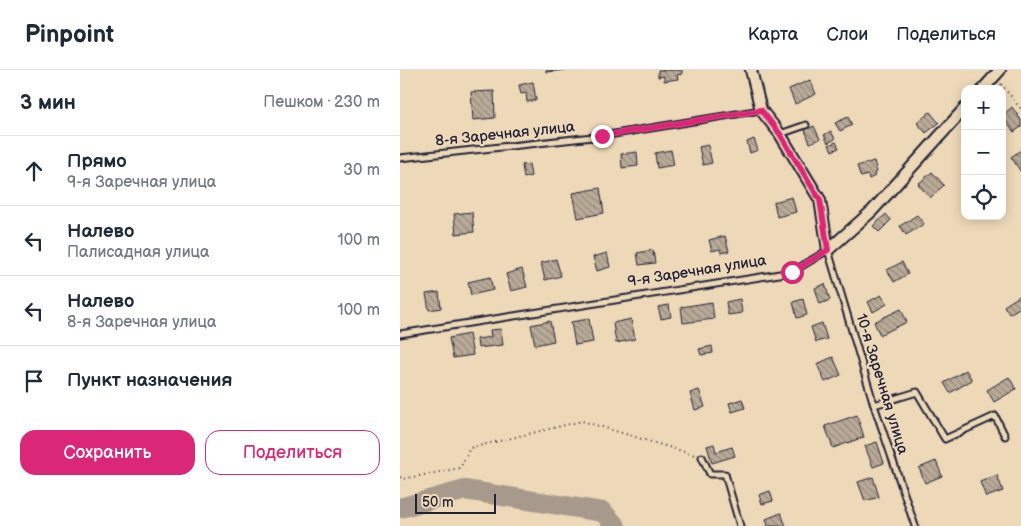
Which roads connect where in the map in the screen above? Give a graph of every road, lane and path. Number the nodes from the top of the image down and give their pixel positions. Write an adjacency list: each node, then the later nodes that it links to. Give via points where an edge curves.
1 (751, 70): 5 (street)
2 (998, 73): 3 (street); 4 (path)
3 (987, 85)
4 (1021, 109)
5 (761, 110): 8 (street); 9 (lane, 8-я Заречная улица, via 602,136)
6 (961, 112): 10 (street, 9-я Заречная улица, via 872,211)
7 (806, 125): 8 (lane)
8 (780, 134): 10 (street, via 820,200)
9 (400, 158)
10 (828, 250): 11 (lane, 9-я Заречная улица, via 792,272); 12 (lane, 10-я Заречная улица)
11 (400, 334)
12 (874, 405): 13 (lane, via 917,392 945,439 995,416); 17 (lane, 10-я Заречная улица)
13 (1005, 436)
14 (702, 457): 15 (path, via 582,420 470,448 460,468); 16 (lane, via 710,474 725,474)
15 (400, 477)
16 (740, 526)
17 (915, 526)

